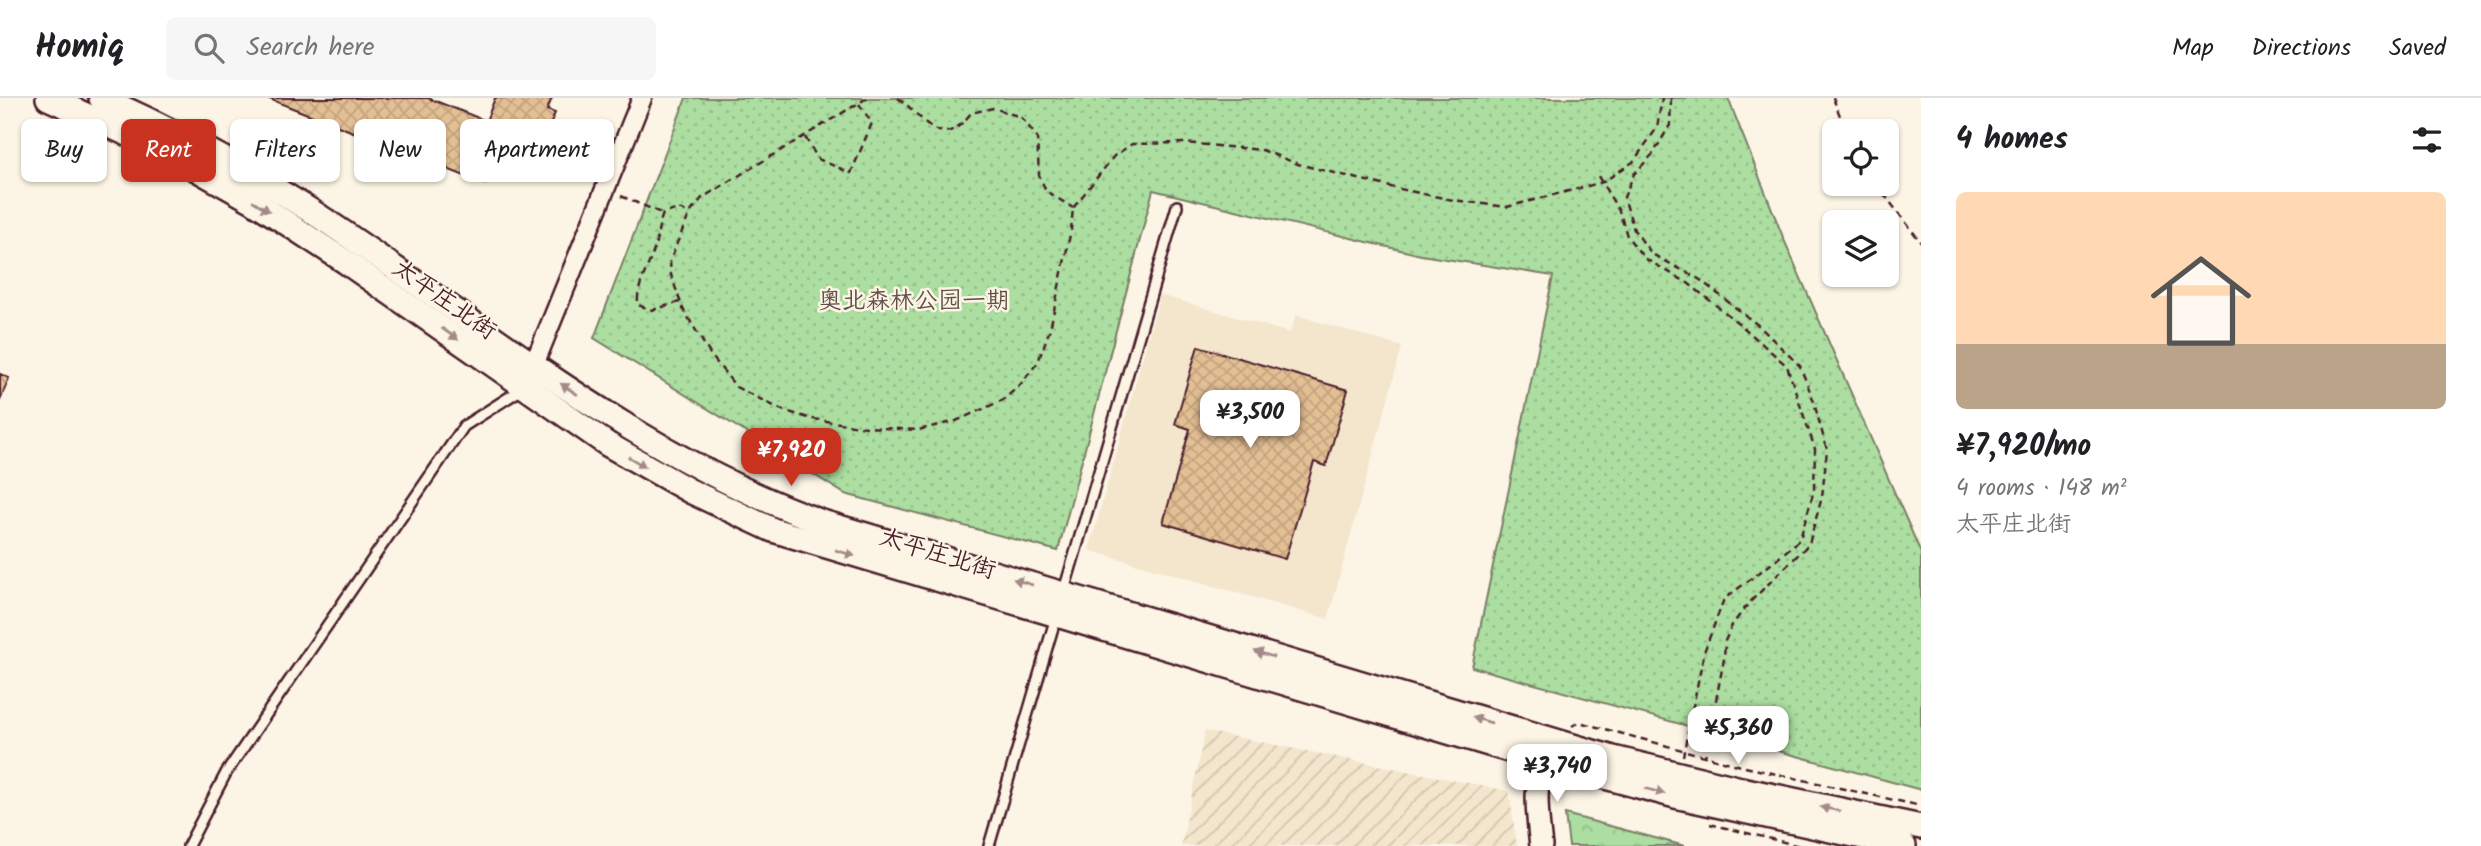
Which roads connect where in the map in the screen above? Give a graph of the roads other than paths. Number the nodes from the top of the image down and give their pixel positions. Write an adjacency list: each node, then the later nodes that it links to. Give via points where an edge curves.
1 (48, 98): 5 (main road, 太平庄北街, one-way to 5, via 161,149 253,201)
2 (101, 98): 5 (main road, 太平庄北街, via 276,190 359,244)
3 (642, 98): 5 (street)
4 (1177, 206): 6 (lane)
5 (529, 376): 6 (main road, 太平庄北街, via 564,416 651,471 762,526 820,545); 10 (lane, via 464,426 226,773)
6 (1060, 605): 7 (main road, 太平庄北街); 11 (lane)
7 (1545, 750): 9 (main road, 太平庄北街, one-way to 7, via 1679,775); 9 (main road, 太平庄北街, one-way to 9, via 1675,796); 12 (street, via 1535,799)
8 (1921, 827): 9 (main road, 太平庄北街)
9 (1864, 833): 13 (main road, 太平庄北街)
10 (188, 846)
11 (989, 846)
12 (1541, 846)
13 (1905, 846)

